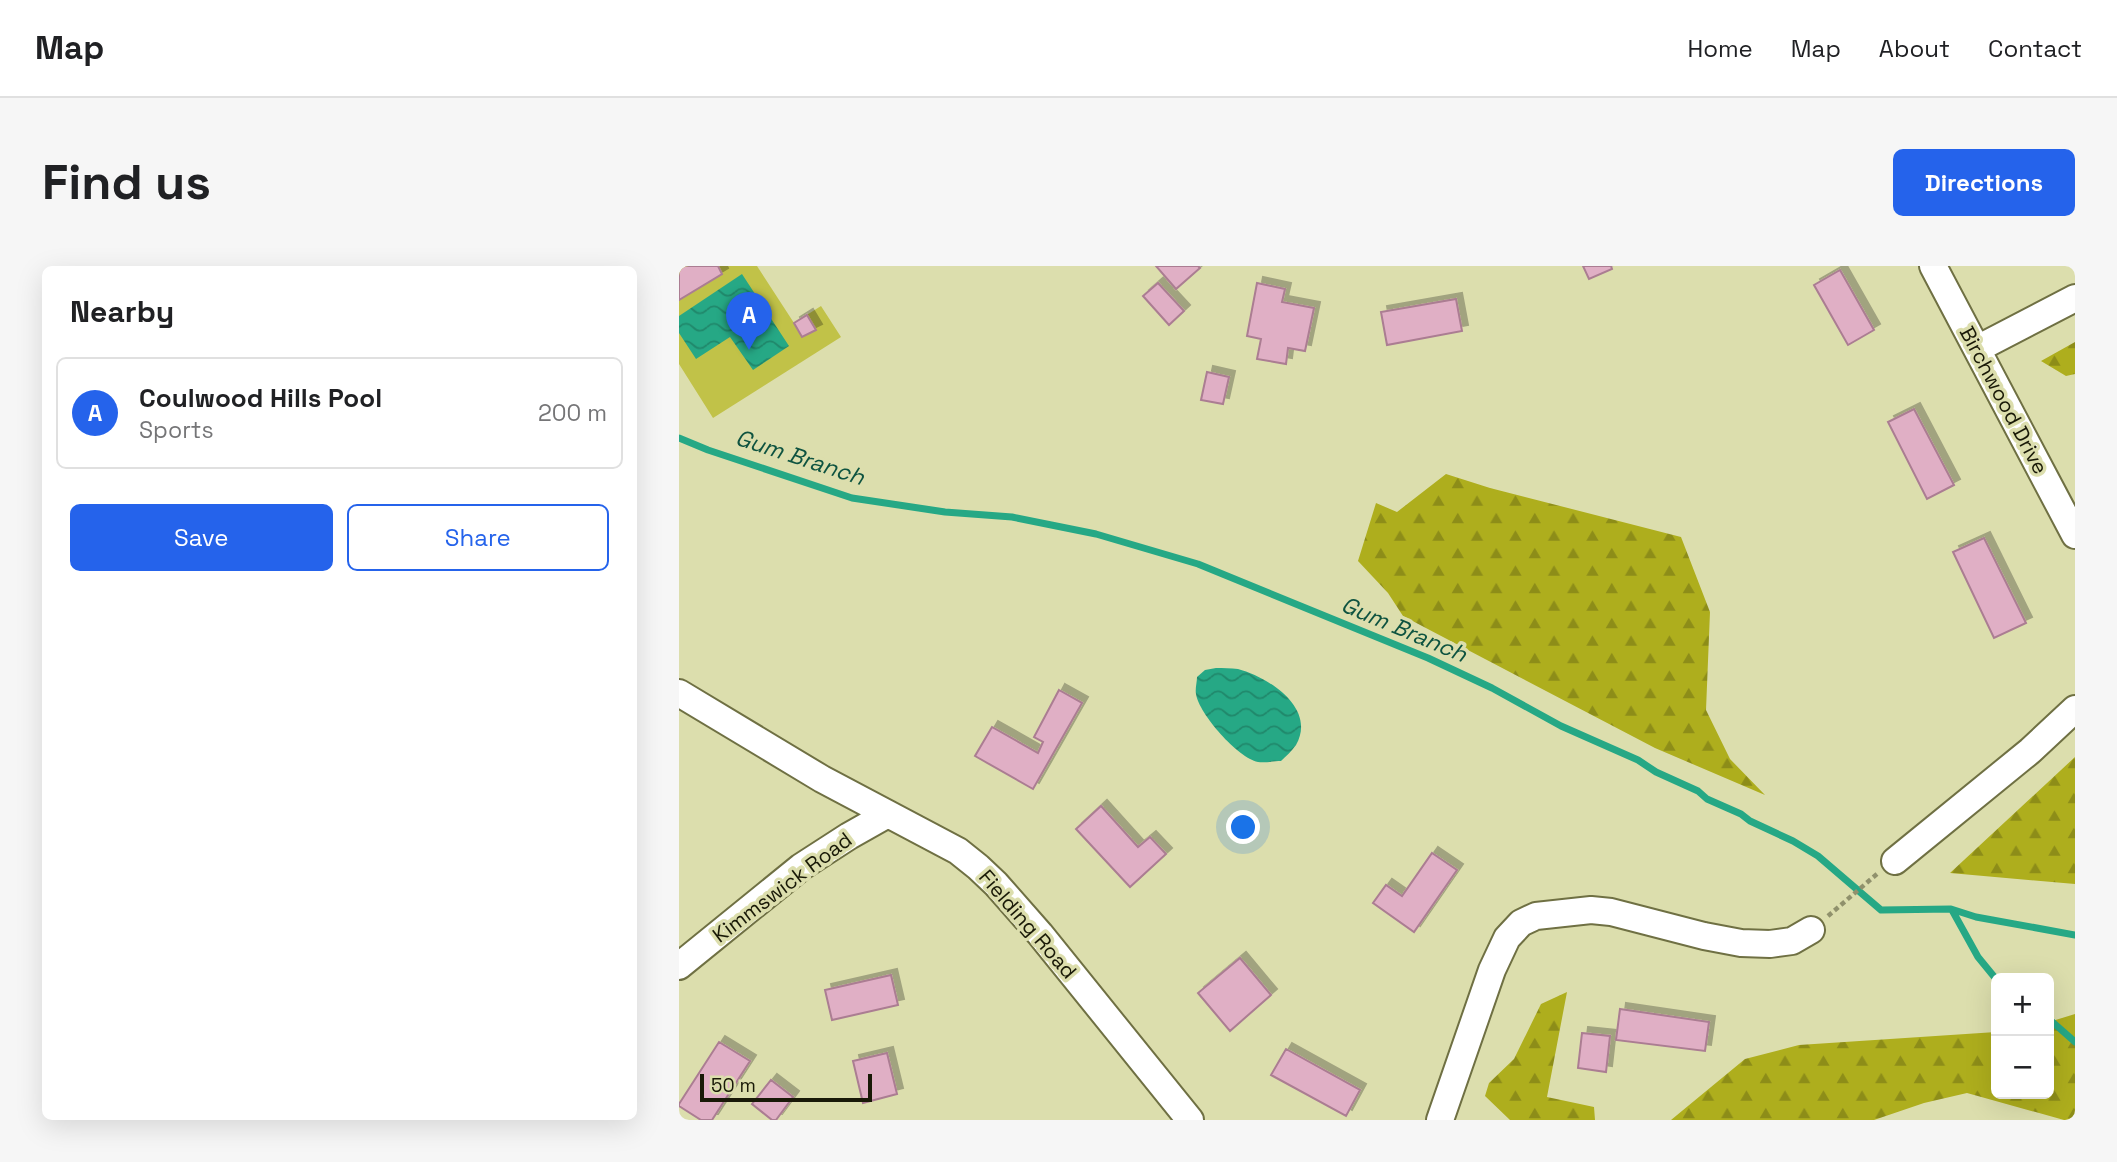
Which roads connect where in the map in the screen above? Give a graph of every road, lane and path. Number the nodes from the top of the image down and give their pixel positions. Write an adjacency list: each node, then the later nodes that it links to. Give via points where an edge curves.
1 (1933, 266): 3 (street, Birchwood Drive)
2 (2075, 298): 3 (street)
3 (1977, 349): 4 (street, Birchwood Drive)
4 (2075, 535)
5 (679, 693): 7 (street, Fielding Road)
6 (2075, 709): 8 (street)
7 (888, 814): 11 (street, Kimmswick Road, via 801,867); 12 (street, Fielding Road, via 958,851 996,884)
8 (1890, 865): 9 (path)
9 (1841, 906)
10 (1811, 930): 13 (street, via 1792,941 1770,944 1703,936 1591,910 1536,916 1521,923 1507,938 1492,970)
11 (679, 966)
12 (1190, 1120)
13 (1440, 1120)

